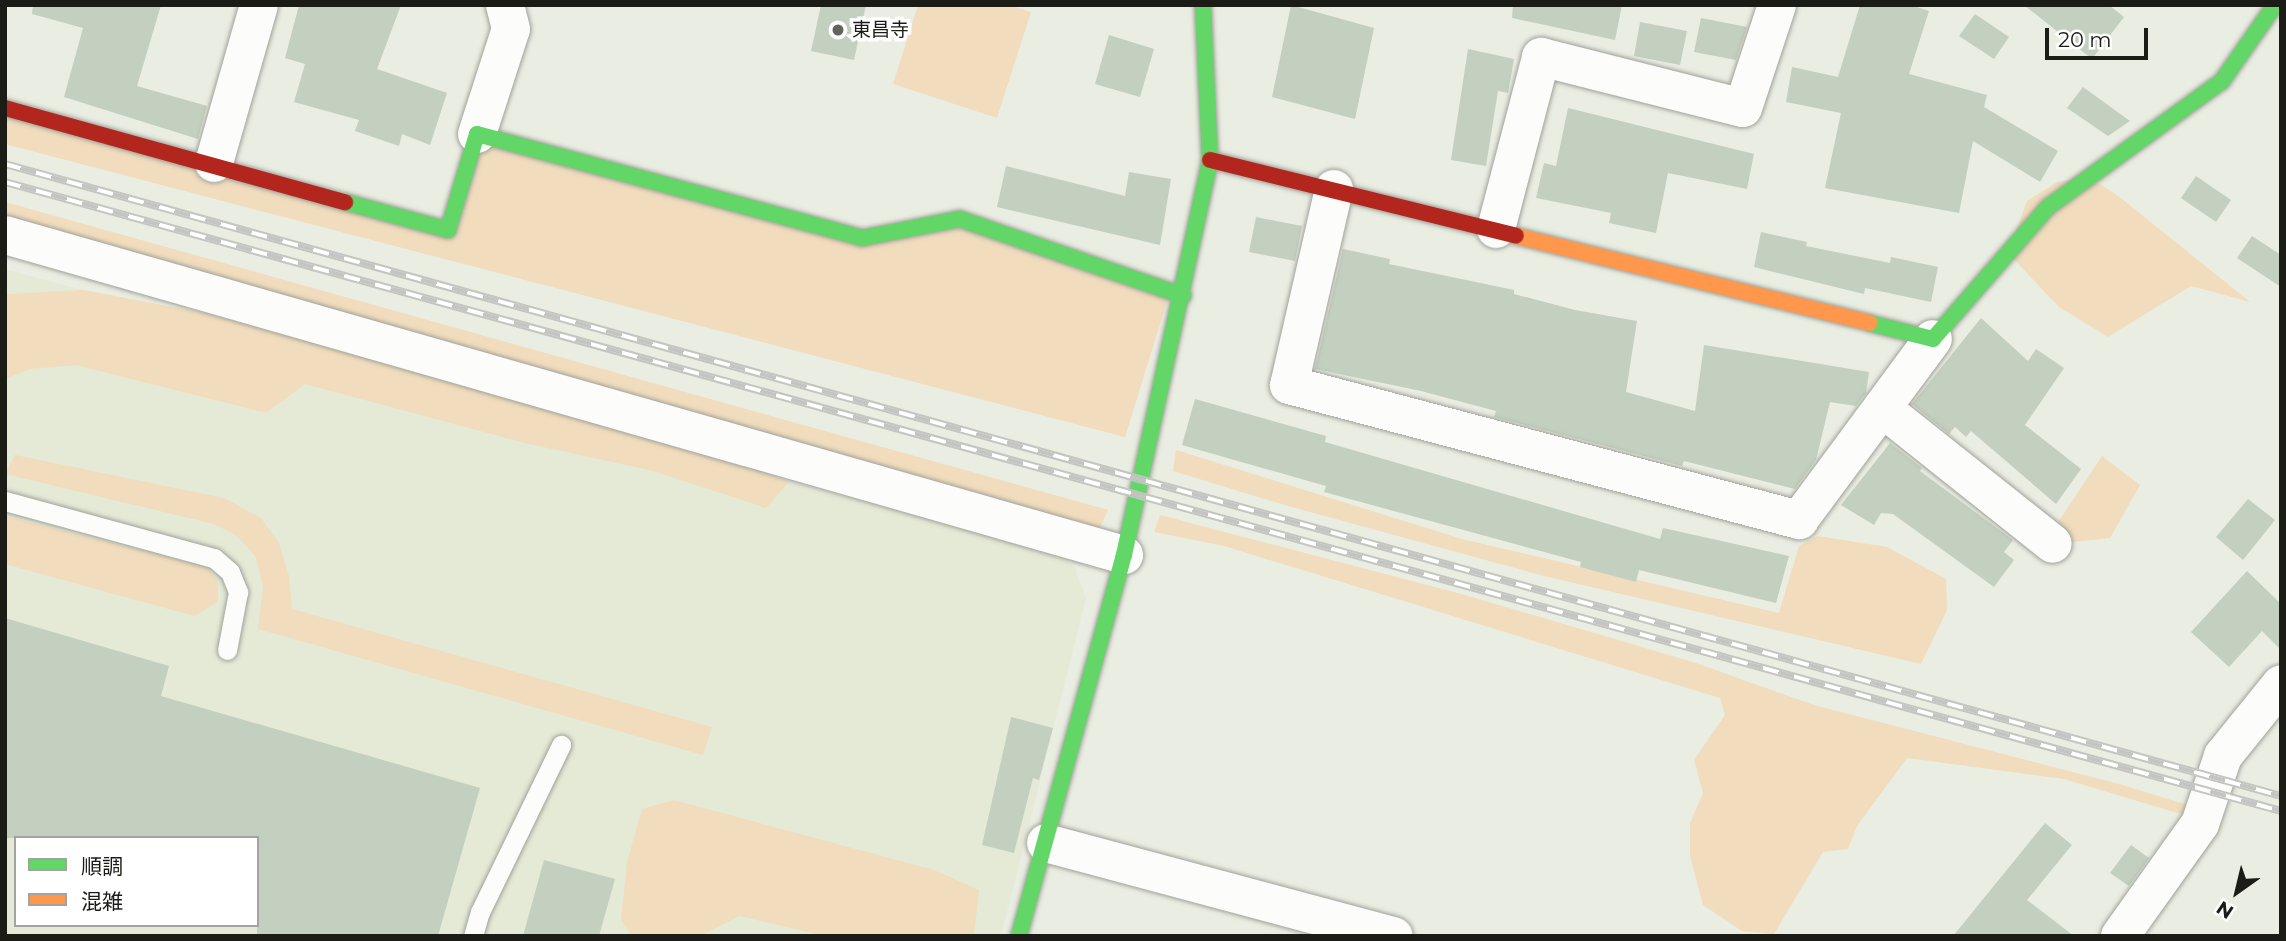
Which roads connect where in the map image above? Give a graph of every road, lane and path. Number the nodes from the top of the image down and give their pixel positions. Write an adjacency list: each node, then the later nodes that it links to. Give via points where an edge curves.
1 (259, 5): 9 (street)
2 (505, 5): 7 (street, via 511,29)
3 (1203, 5): 8 (street)
4 (1777, 5): 11 (street, via 1743,108 1541,57)
5 (2275, 5): 14 (street, via 2221,81 2048,207)
6 (5, 108): 9 (street)
7 (477, 134): 9 (street, via 448,230); 13 (street, via 862,238 960,219)
8 (1209, 160): 10 (street); 13 (street)
9 (214, 163)
10 (1334, 189): 11 (street); 15 (street, via 1289,385 1799,520)
11 (1496, 229): 14 (street)
12 (5, 235): 18 (street)
13 (1183, 296): 18 (street)
14 (1933, 339): 15 (street)
15 (1882, 408): 17 (street)
16 (5, 501): 19 (lane, via 214,558 230,572 238,592)
17 (2053, 544)
18 (1124, 555): 22 (street)
19 (227, 650)
20 (2281, 684): 26 (street, via 2223,756 2200,824)
21 (561, 745): 23 (lane, via 480,912)
22 (1046, 843): 24 (street); 25 (street)
23 (474, 936)
24 (1019, 936)
25 (1394, 936)
26 (2120, 936)

